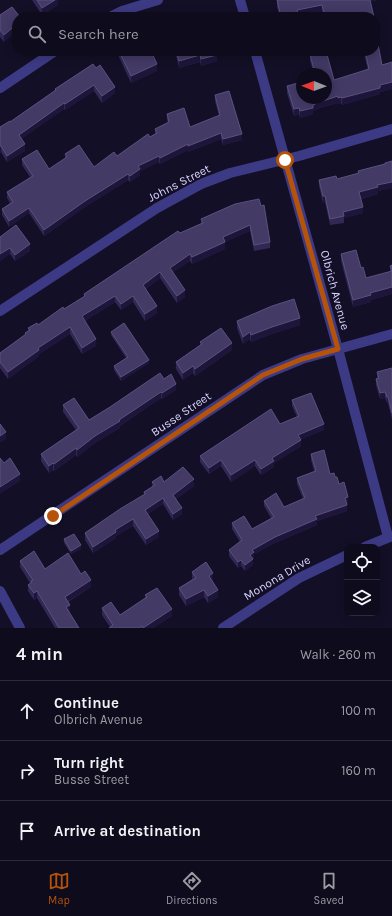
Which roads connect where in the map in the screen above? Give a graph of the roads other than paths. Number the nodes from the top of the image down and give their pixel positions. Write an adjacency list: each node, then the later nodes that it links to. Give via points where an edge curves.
1 (158, 0): 3 (street)
2 (240, 0): 4 (street)
3 (120, 12)
4 (244, 12)
5 (48, 56): 7 (street)
6 (255, 56): 9 (street, Olbrich Avenue)
7 (0, 88)
8 (392, 129): 9 (street, Johns Street)
9 (285, 160): 10 (street, Johns Street, via 230,173 201,184 157,208); 12 (street, Olbrich Avenue)
10 (0, 311)
11 (392, 334): 12 (street, Busse Street)
12 (338, 349): 13 (street, Olbrich Avenue); 15 (street, Busse Street, via 302,359 263,375)
13 (390, 537): 14 (street)
14 (372, 544)
15 (0, 550)
16 (344, 556): 19 (street, Monona Drive, via 299,578)
17 (0, 591): 18 (street)
18 (20, 628)
19 (223, 628)

